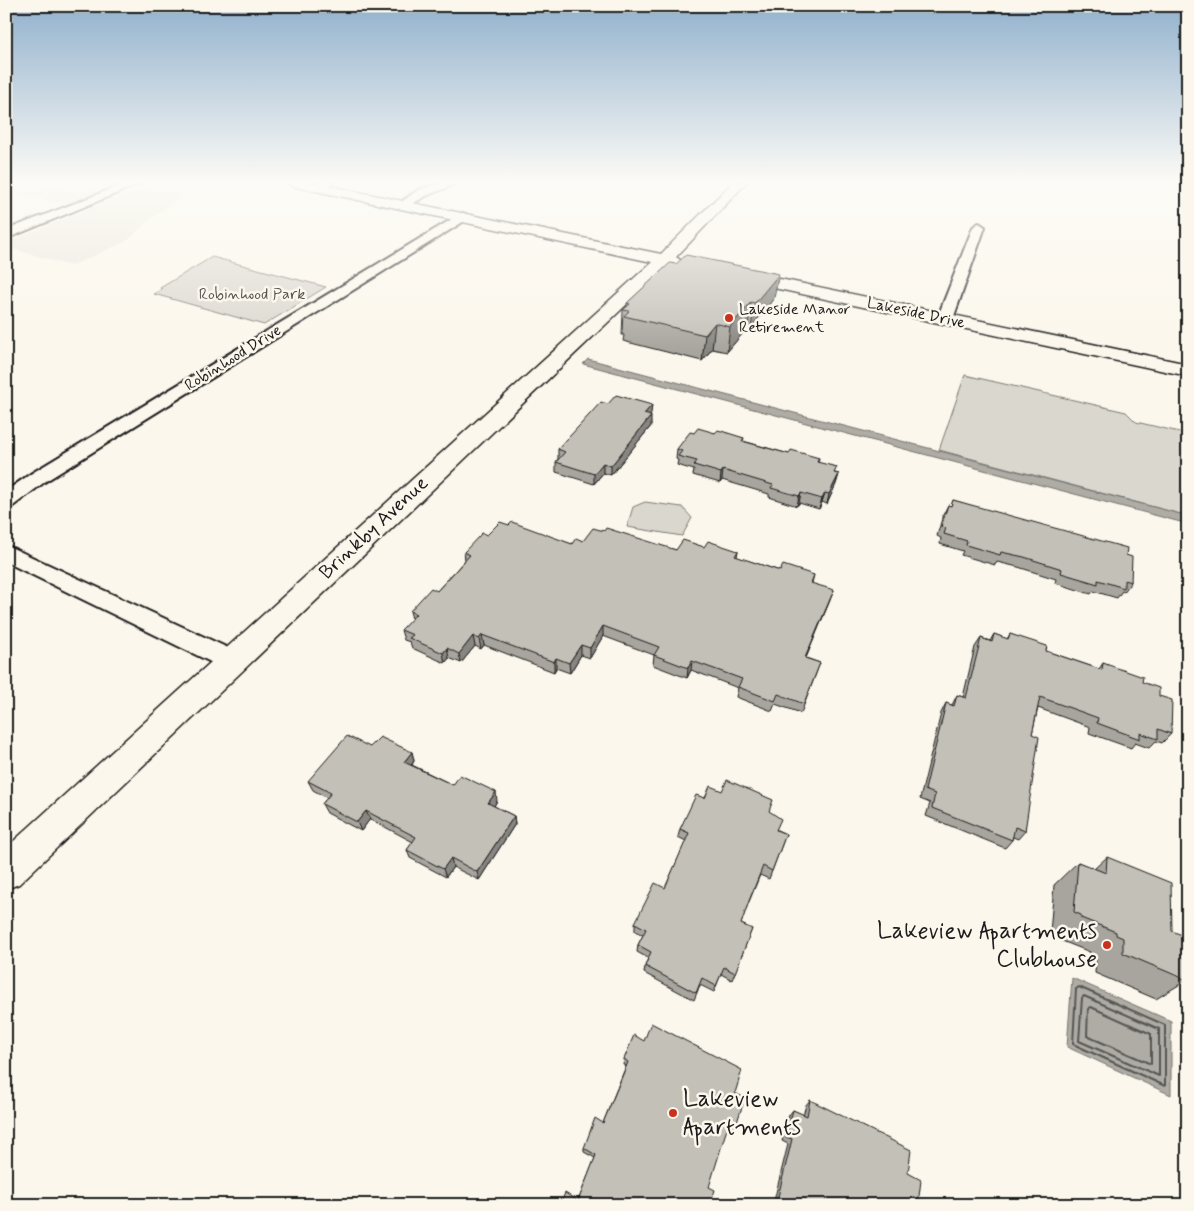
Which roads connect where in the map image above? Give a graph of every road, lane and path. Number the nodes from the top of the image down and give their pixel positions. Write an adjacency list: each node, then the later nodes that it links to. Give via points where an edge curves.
1 (427, 239): 10 (street, Robinhood Drive, via 39,477)
2 (563, 239): 5 (street)
3 (684, 239): 5 (street, Brinkby Avenue)
4 (975, 239): 8 (street)
5 (663, 260): 6 (street); 12 (street, Brinkby Avenue)
6 (693, 266)
7 (722, 272): 8 (street, Lakeside Drive)
8 (945, 319): 9 (street, Lakeside Drive)
9 (1188, 370)
10 (6, 501)
11 (6, 553): 12 (street)
12 (232, 661): 13 (street, Brinkby Avenue)
13 (6, 872)

